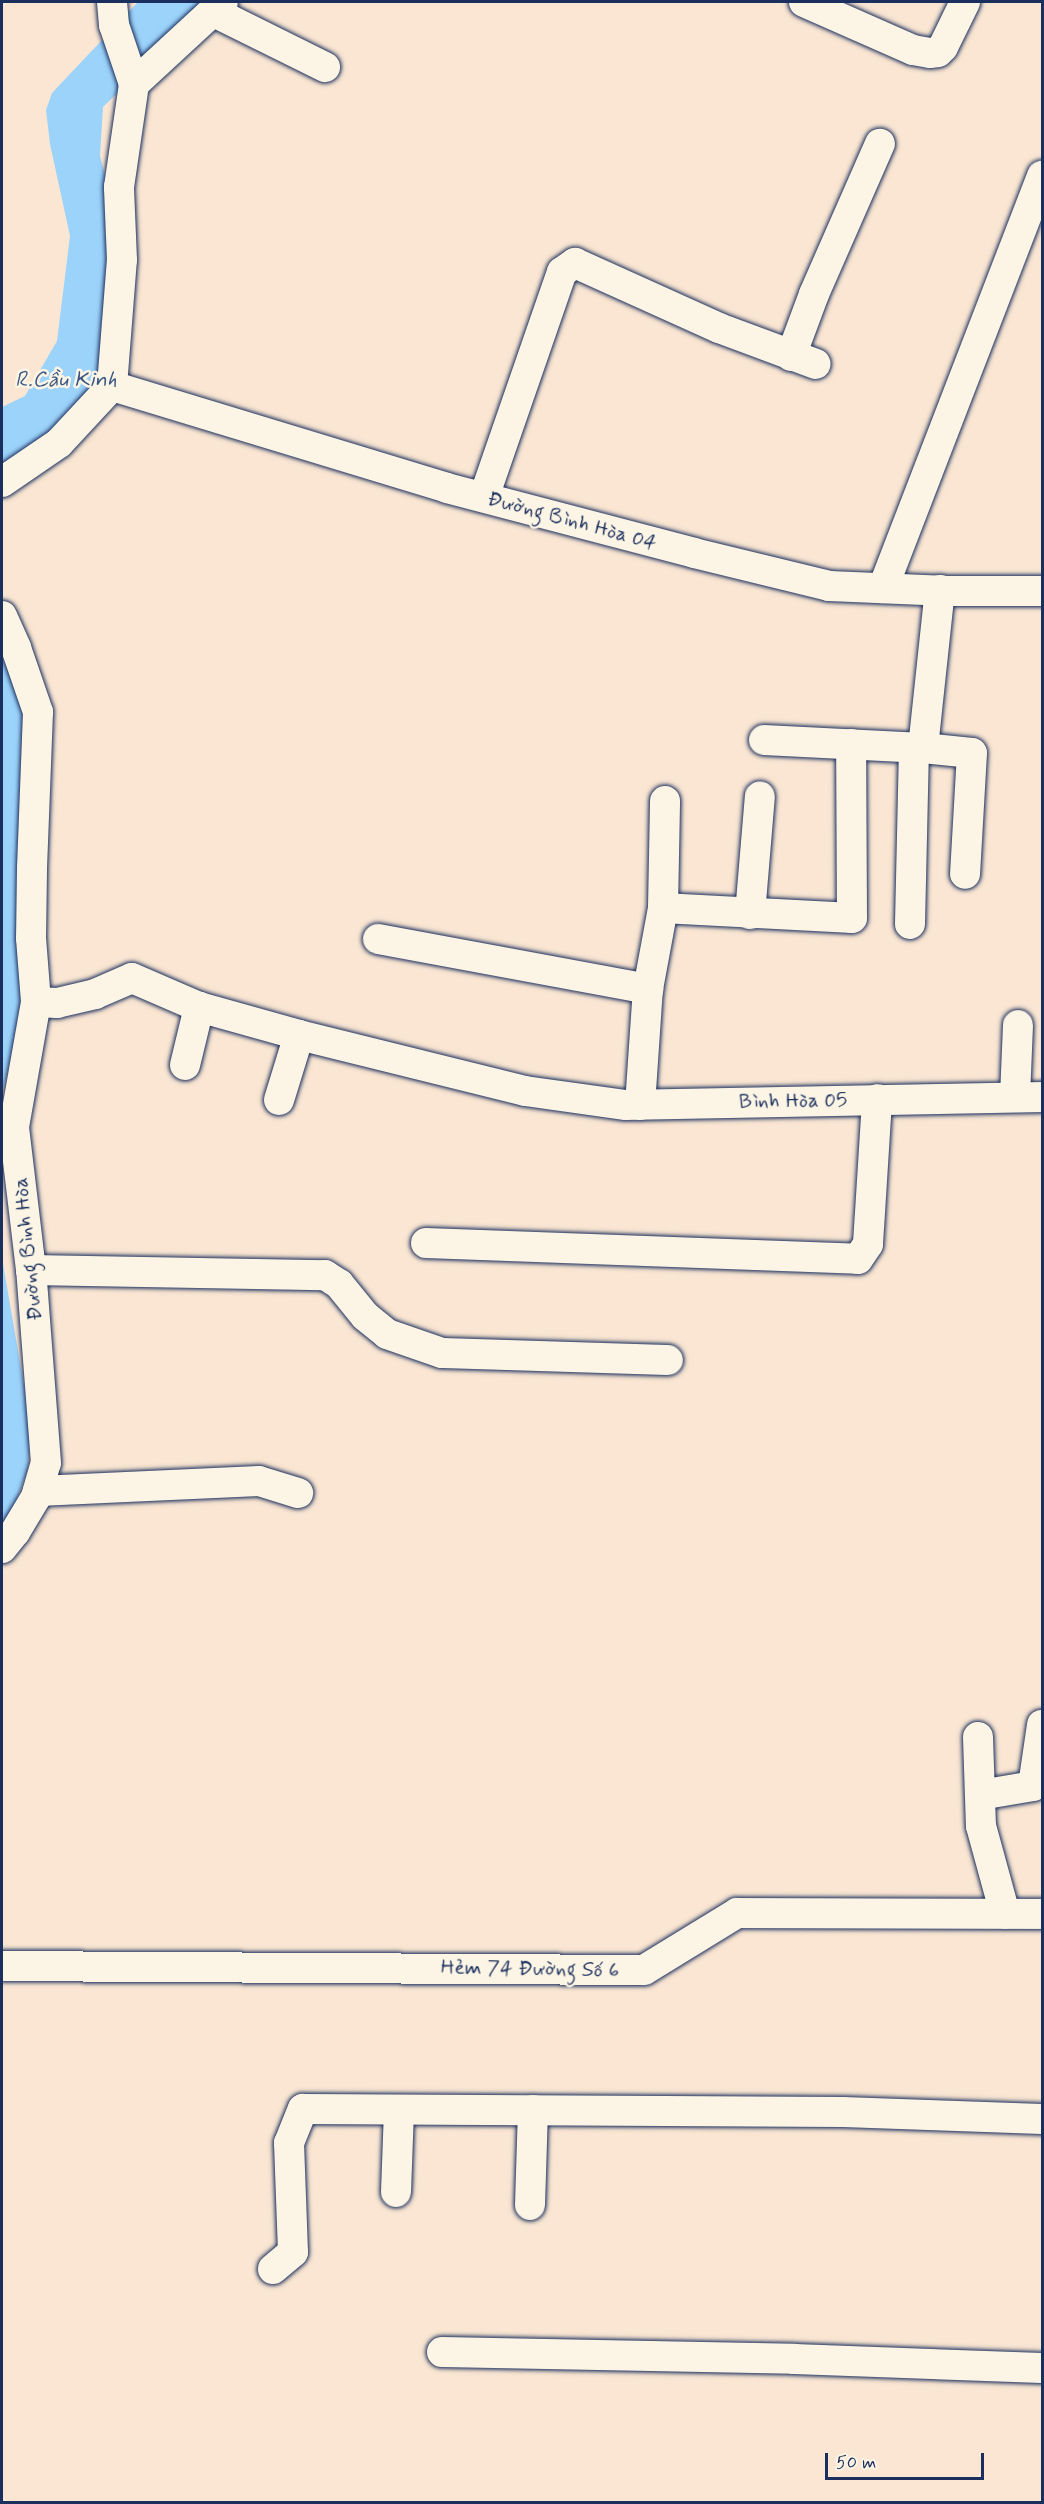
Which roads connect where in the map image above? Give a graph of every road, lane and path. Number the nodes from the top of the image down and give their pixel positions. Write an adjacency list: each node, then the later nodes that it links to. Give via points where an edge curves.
1 (804, 2): 2 (street, via 914,50 930,53 943,47)
2 (965, 2)
3 (218, 7): 5 (street); 6 (street)
4 (113, 13): 6 (street)
5 (325, 68)
6 (134, 84): 9 (street, via 119,187 122,260)
7 (880, 144): 11 (street, via 814,294 804,360 719,328 575,263 562,272)
8 (1042, 176): 12 (street)
9 (112, 386): 10 (street, via 59,443); 11 (street, Đường Bình Hòa 04)
10 (2, 482)
11 (484, 497): 12 (street, Đường Bình Hòa 04, via 829,586)
12 (883, 588): 13 (street, Đường Bình Hòa 04)
13 (940, 590): 14 (street, Đường Bình Hòa 04); 18 (street)
14 (1042, 591)
15 (2, 616): 27 (street, Đường Bình Hòa, via 38,712 32,869)
16 (764, 740): 17 (street)
17 (851, 744): 18 (street); 23 (street, via 852,918)
18 (919, 747): 21 (street, via 972,753); 24 (street)
19 (760, 796): 23 (street)
20 (665, 801): 22 (street)
21 (965, 874)
22 (663, 908): 23 (street); 26 (street)
23 (750, 914)
24 (910, 924)
25 (378, 939): 26 (street)
26 (648, 989): 35 (street)
27 (36, 1002): 28 (street, via 57,1003 95,994 132,978); 37 (street, Đường Bình Hòa, via 14,1127)
28 (199, 1006): 30 (street); 31 (street)
29 (1018, 1025): 32 (street)
30 (299, 1035): 34 (street); 35 (street, Bình Hòa 05, via 525,1091)
31 (185, 1065)
32 (1029, 1097): 33 (street, Bình Hòa 05)
33 (877, 1099): 35 (street, Bình Hòa 05); 36 (street, via 868,1244 858,1259)
34 (279, 1100)
35 (640, 1105)
36 (426, 1243)
37 (32, 1270): 38 (street, via 325,1275 339,1284 365,1316 387,1334 442,1353); 39 (street, Đường Bình Hòa, via 46,1463)
38 (668, 1360)
39 (38, 1491): 40 (street, via 260,1481); 41 (street, Đường Bình Hòa)
40 (298, 1493)
41 (2, 1548)
42 (1042, 1725): 44 (street, via 1034,1786)
43 (978, 1737): 44 (street)
44 (980, 1794): 45 (street, via 981,1826)
45 (1005, 1914): 46 (street, Hẻm 74 Đường Số 6); 47 (street, Hẻm 74 Đường Số 6, via 737,1913 644,1970)
46 (1042, 1914)
47 (2, 1966)
48 (399, 2110): 49 (street); 51 (street); 53 (street, via 303,2109 289,2143 293,2252)
49 (533, 2110): 50 (street, via 843,2112); 52 (street)
50 (1042, 2119)
51 (396, 2192)
52 (530, 2205)
53 (273, 2269)
54 (442, 2352): 55 (street)
55 (1042, 2368)

